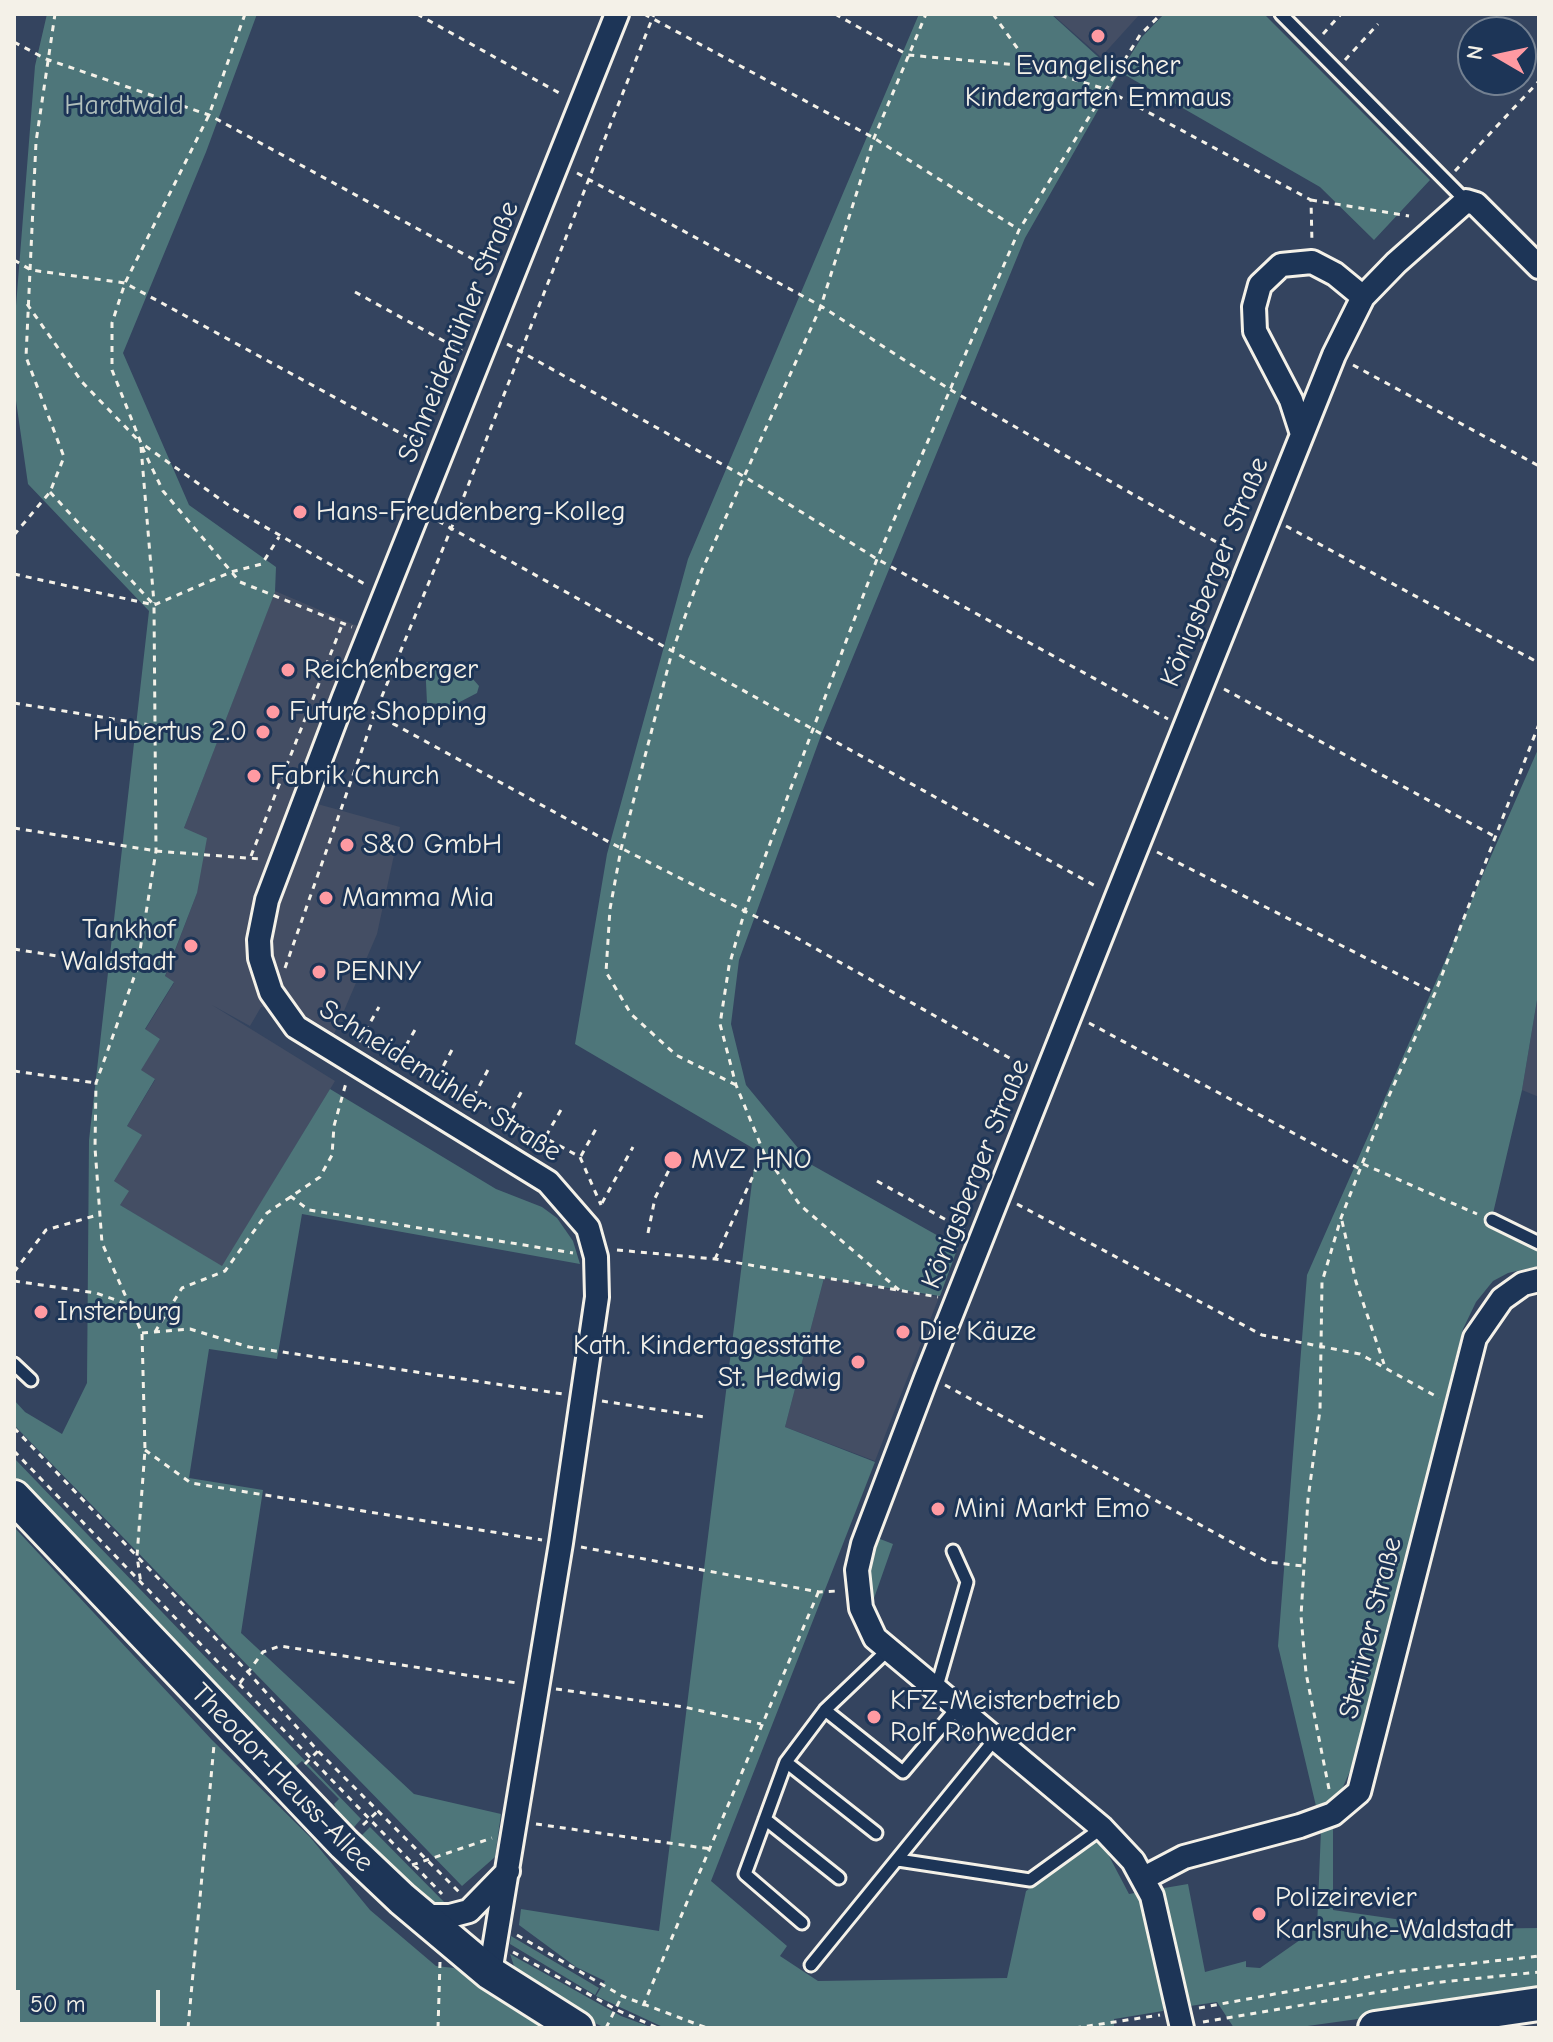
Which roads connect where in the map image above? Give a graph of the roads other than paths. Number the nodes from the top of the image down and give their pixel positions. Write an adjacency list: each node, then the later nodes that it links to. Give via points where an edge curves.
1 (617, 14): 24 (street, Schneidemühler Straße, via 344,697 260,923 264,976 277,1005 296,1027 548,1182 593,1244 597,1297)
2 (1281, 14): 3 (lane)
3 (1466, 201): 4 (street, via 1476,204); 5 (street, Königsberger Straße)
4 (1539, 267)
5 (1363, 297): 6 (street, Königsberger Straße); 6 (street, Königsberger Straße, via 1312,262 1281,265 1260,285 1255,331 1291,400)
6 (1302, 434): 14 (street, Königsberger Straße, via 863,1544 857,1589 868,1627)
7 (1492, 1220): 8 (lane)
8 (1539, 1243)
9 (1539, 1280): 26 (street, Stettiner Straße, via 1502,1299 1475,1338 1359,1792 1337,1812 1184,1857)
10 (14, 1364): 11 (lane)
11 (31, 1380)
12 (14, 1497): 27 (main road, Theodor-Heuss-Allee, via 344,1844)
13 (953, 1551): 15 (lane, via 967,1582)
14 (888, 1650): 15 (street, Königsberger Straße); 17 (lane)
15 (936, 1691): 16 (street, Königsberger Straße)
16 (957, 1708): 17 (lane, via 903,1772); 18 (street, Königsberger Straße)
17 (825, 1710): 19 (lane)
18 (995, 1739): 21 (street, Königsberger Straße); 23 (lane)
19 (786, 1762): 20 (lane); 22 (lane)
20 (765, 1819): 25 (lane); 28 (lane, via 745,1874)
21 (1102, 1828): 23 (lane, via 1030,1880); 26 (street, Königsberger Straße)
22 (876, 1833)
23 (898, 1860): 29 (lane)
24 (508, 1871): 27 (street, via 475,1907 450,1916); 30 (street)
25 (839, 1878)
26 (1144, 1878): 32 (street, Königsberger Straße)
27 (431, 1905): 30 (main road, Theodor-Heuss-Allee)
28 (802, 1923)
29 (811, 1965)
30 (490, 1973): 33 (main road, Theodor-Heuss-Allee)
31 (1539, 2004): 34 (main road)
32 (1180, 2020)
33 (577, 2028)
34 (1375, 2028)

